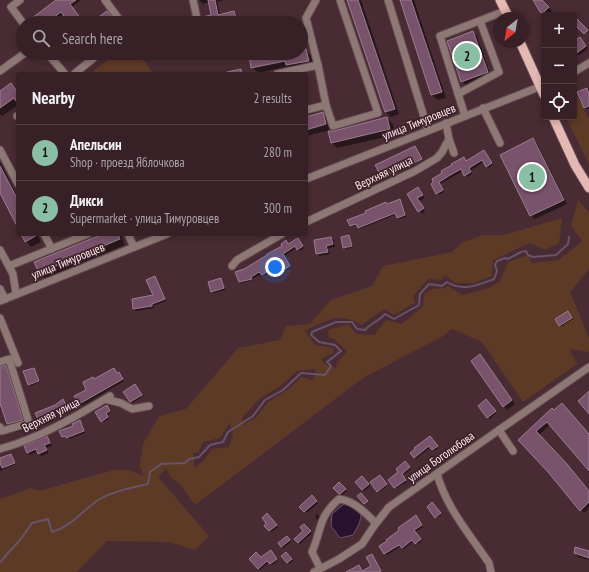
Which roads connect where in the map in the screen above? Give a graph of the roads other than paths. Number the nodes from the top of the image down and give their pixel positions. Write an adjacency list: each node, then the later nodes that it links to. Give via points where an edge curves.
1 (20, 0): 9 (street, via 11,8)
2 (105, 0): 10 (street)
3 (193, 0): 11 (street)
4 (316, 0): 12 (street)
5 (340, 0): 30 (street, via 378,113 333,126)
6 (388, 0): 36 (street)
7 (500, 0): 8 (main road)
8 (506, 12)
9 (17, 16)
10 (117, 16)
11 (196, 16)
12 (307, 16)
13 (493, 18): 14 (street)
14 (480, 21): 29 (street, via 498,72); 29 (street, via 440,36)
15 (308, 38): 21 (street)
16 (523, 48): 27 (main road)
17 (16, 59): 23 (street)
18 (53, 60): 24 (street)
19 (91, 60): 25 (street)
20 (589, 62): 22 (street)
21 (318, 66): 26 (street); 30 (street)
22 (577, 70)
23 (0, 71)
24 (63, 72)
25 (76, 72)
26 (287, 72)
27 (541, 84)
28 (541, 85): 31 (street, улица Тимуровцев)
29 (458, 94): 33 (street)
30 (326, 105): 32 (street)
31 (483, 108): 33 (street, улица Тимуровцев); 38 (street)
32 (308, 110)
33 (465, 116): 35 (street, улица Тимуровцев)
34 (554, 120): 43 (main road, via 575,165)
35 (446, 123): 36 (street, улица Тимуровцев); 37 (street)
36 (428, 130): 41 (street, улица Тимуровцев)
37 (449, 139): 40 (street); 44 (street, Верхняя улица, via 437,158)
38 (500, 143)
39 (0, 150): 42 (street)
40 (454, 154)
41 (308, 178)
42 (16, 180)
43 (589, 188)
44 (308, 221)
45 (45, 236): 51 (street)
46 (83, 236): 51 (street)
47 (129, 236): 50 (street)
48 (162, 236): 50 (street, улица Тимуровцев)
49 (279, 236): 54 (street, via 237,260)
50 (134, 247): 56 (street, улица Тимуровцев)
51 (52, 249): 53 (street)
52 (0, 250): 53 (street)
53 (9, 266): 56 (street)
54 (232, 266)
55 (0, 289): 57 (street)
56 (16, 294): 57 (street, улица Тимуровцев)
57 (3, 300)
58 (0, 318): 60 (street)
59 (0, 362): 63 (street, via 9,359 29,423 2,431)
60 (18, 363)
61 (589, 367): 64 (street, улица Боголюбова)
62 (149, 406): 65 (street, Верхняя улица, via 132,409 107,397 66,422 13,446)
63 (0, 427)
64 (499, 430): 66 (street); 67 (street, улица Боголюбова)
65 (0, 449)
66 (513, 451)
67 (436, 474): 68 (street, улица Боголюбова, via 389,508); 70 (street, via 448,502 489,562)
68 (376, 523): 69 (street, улица Боголюбова, via 362,544); 69 (street, via 356,505 344,500 339,500 330,507 323,516 312,552)
69 (317, 570)
70 (491, 572)

